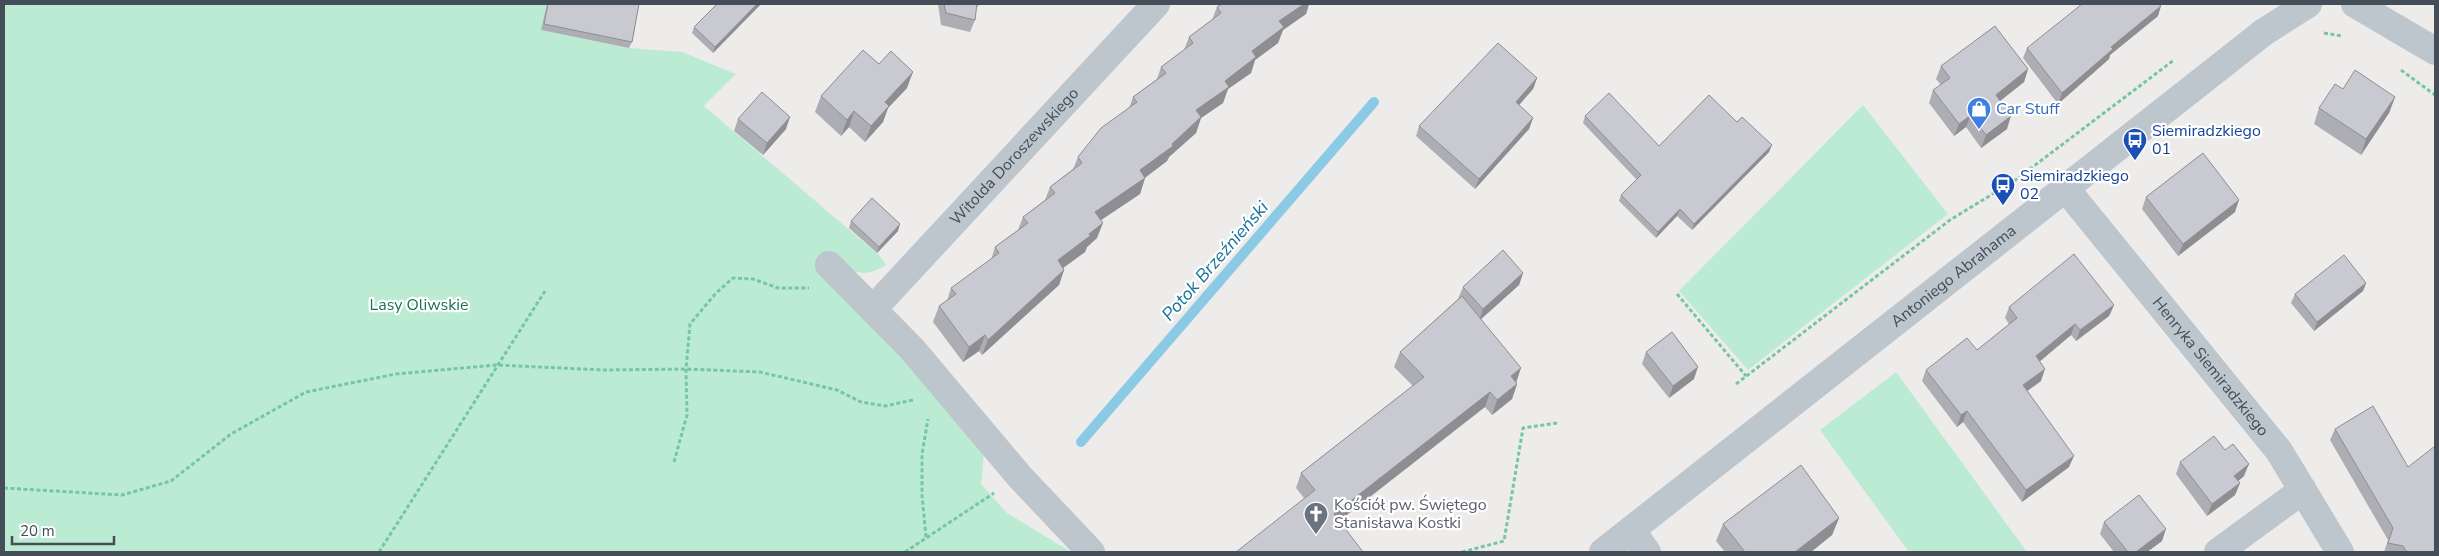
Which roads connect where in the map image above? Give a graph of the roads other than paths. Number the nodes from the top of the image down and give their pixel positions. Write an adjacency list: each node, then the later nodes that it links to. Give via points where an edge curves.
1 (1156, 4): 7 (street, Witolda Doroszewskiego)
2 (2308, 4): 5 (street, Antoniego Abrahama, via 2264,32)
3 (2355, 4): 4 (street)
4 (2435, 51)
5 (2066, 189): 8 (street, Henryka Siemiradzkiego, via 2279,451); 9 (street, Antoniego Abrahama)
6 (834, 270): 7 (street)
7 (873, 309): 10 (street, via 937,391)
8 (2302, 490): 13 (street); 14 (street, Henryka Siemiradzkiego)
9 (1631, 530): 11 (street, Antoniego Abrahama); 12 (street)
10 (1091, 552)
11 (1602, 552)
12 (1647, 552)
13 (2218, 552)
14 (2340, 552)

